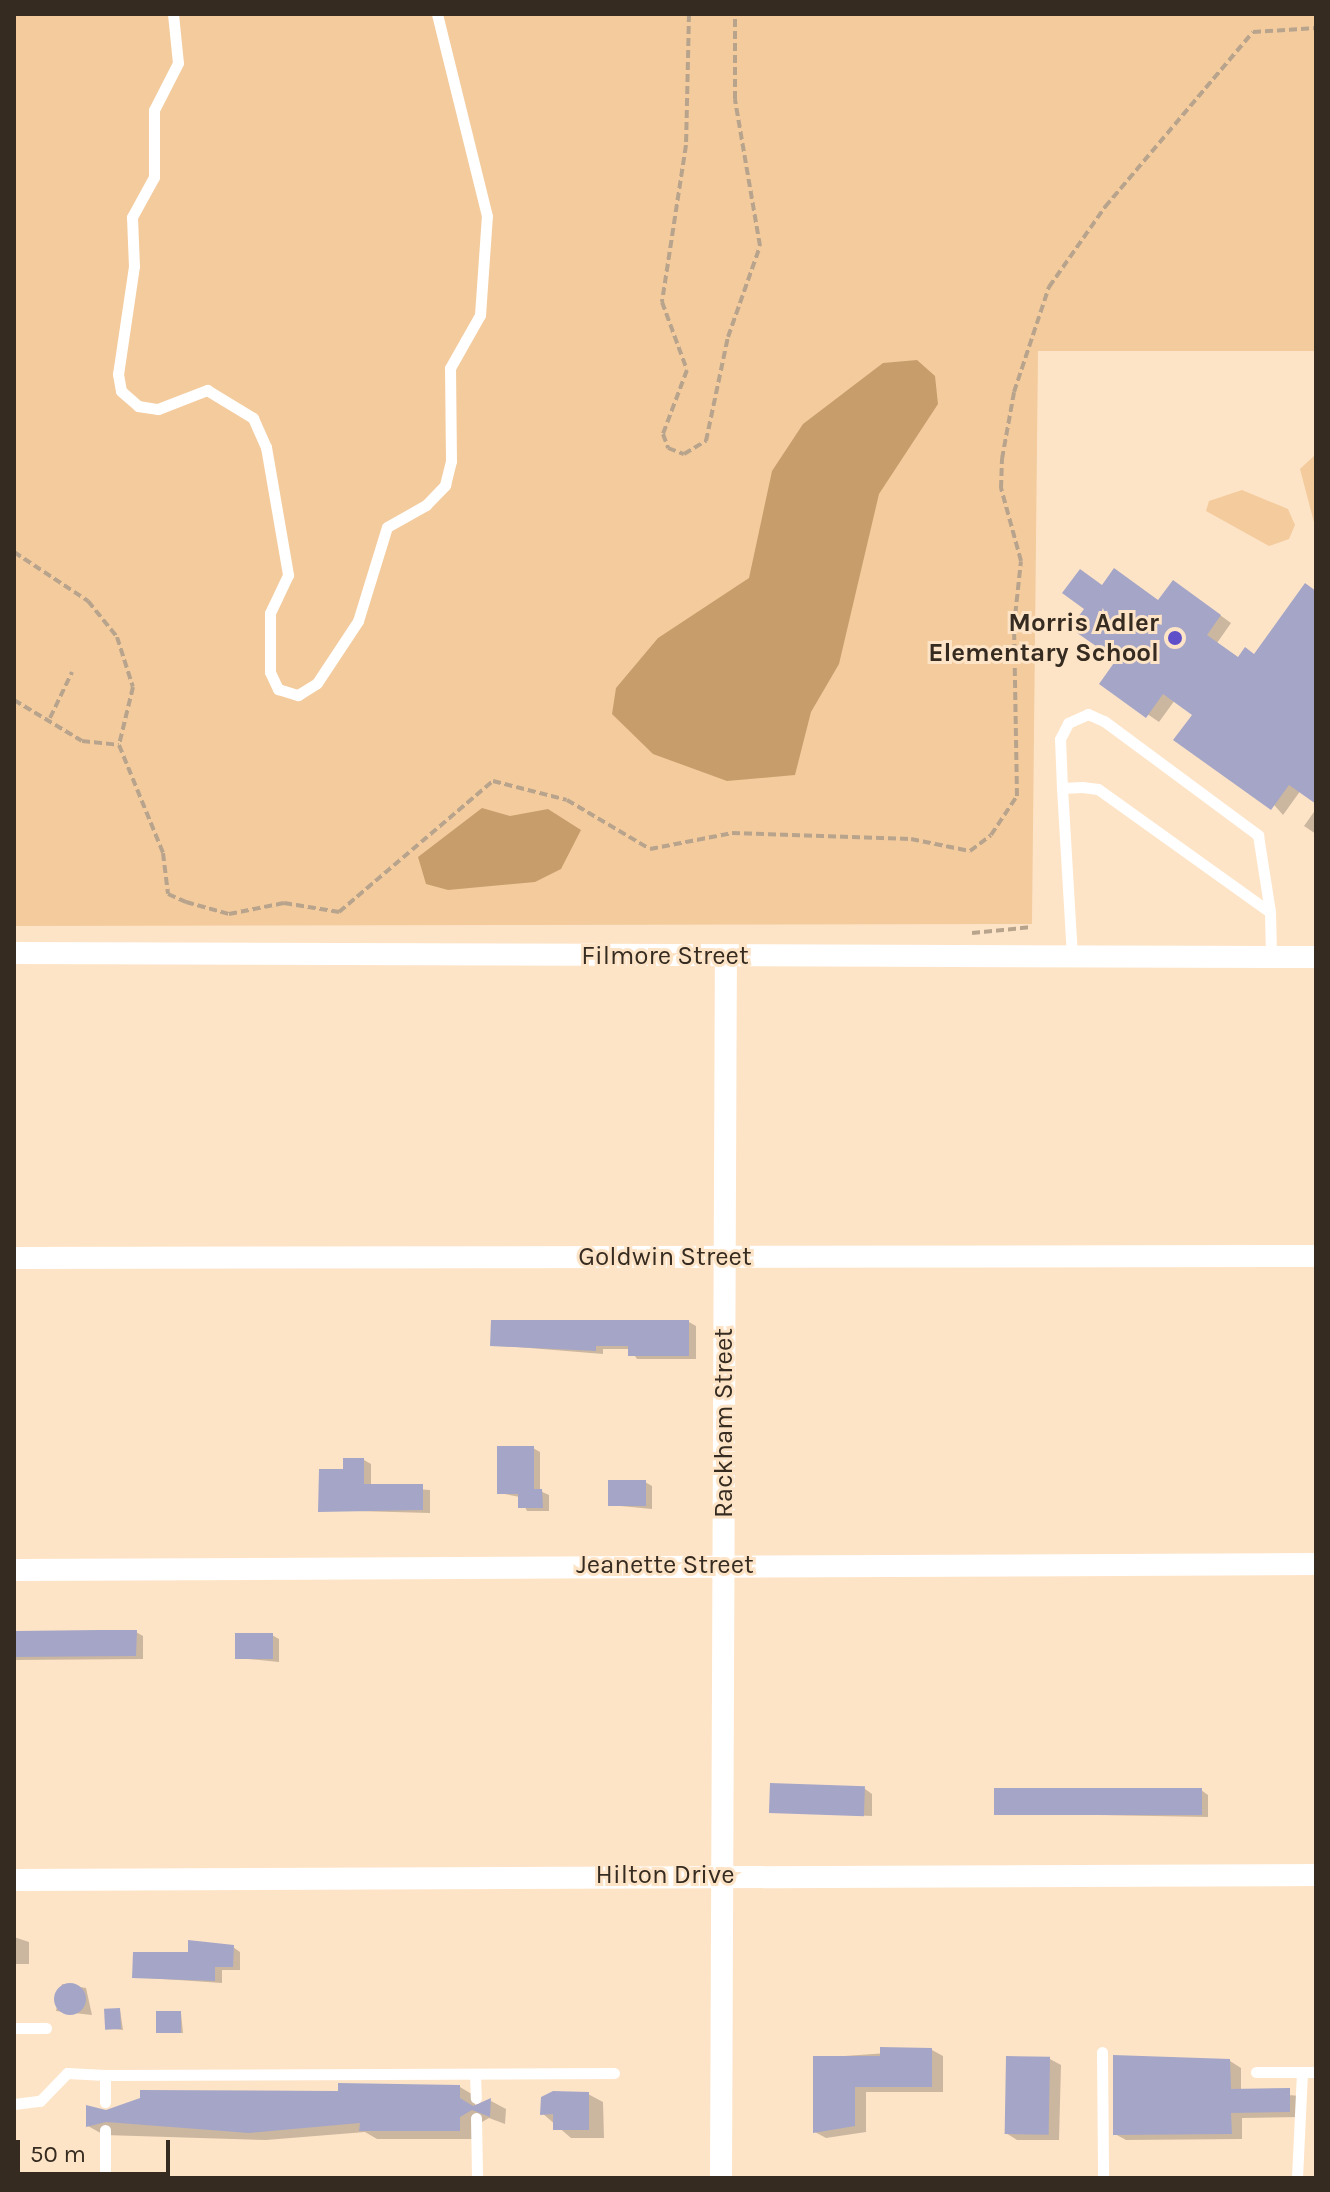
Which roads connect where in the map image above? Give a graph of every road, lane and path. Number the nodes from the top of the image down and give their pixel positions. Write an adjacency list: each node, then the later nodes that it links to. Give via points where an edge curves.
1 (173, 14): 2 (lane, via 178,63 154,110 154,177 132,217 134,266 118,374 121,391 138,406 158,409 207,390 253,418 266,447 288,575 270,613 270,672 278,689 298,695 317,683 358,621 387,527 426,505 445,485 451,461 450,368 480,315 487,216)
2 (437, 14)
3 (689, 14): 4 (path, via 686,145 662,302 687,370 663,434 668,448 684,454 706,441 728,337 760,246 735,99)
4 (735, 14)
5 (1316, 28): 10 (path, via 1253,32 1105,207 1049,287 1014,392 1002,459 1001,488 1021,561 1014,626 1017,796 991,835 970,851 911,839 732,833 650,849 567,800 493,781 339,912 284,903 229,914 168,894 155,833)
6 (14, 552): 10 (path, via 88,601 117,637 133,687)
7 (72, 672): 9 (path)
8 (14, 700): 9 (path)
9 (50, 718): 10 (path, via 82,741)
10 (119, 745)
11 (1062, 788): 12 (lane, via 1098,789); 12 (lane, via 1060,739 1068,723 1088,714 1104,721 1258,835); 15 (lane)
12 (1270, 912): 16 (lane)
13 (14, 953): 14 (street, Filmore Street)
14 (726, 956): 15 (street, Filmore Street); 19 (street, Rackham Street)
15 (1072, 956): 16 (street, Filmore Street)
16 (1271, 957): 17 (street, Filmore Street)
17 (1316, 957)
18 (1316, 1256): 19 (street, Goldwin Street)
19 (724, 1257): 20 (street, Goldwin Street); 22 (street, Rackham Street)
20 (14, 1258)
21 (1316, 1564): 22 (street, Jeanette Street)
22 (725, 1565): 23 (street, Jeanette Street); 25 (street, Rackham Street)
23 (14, 1570)
24 (1316, 1875): 25 (street, Hilton Drive)
25 (723, 1876): 26 (street, Hilton Drive); 43 (street, Rackham Street)
26 (14, 1880)
27 (14, 2028): 28 (lane)
28 (46, 2028)
29 (1102, 2052): 44 (lane)
30 (1256, 2072): 31 (lane)
31 (1302, 2072): 32 (lane); 45 (lane)
32 (1316, 2072)
33 (614, 2073): 34 (lane)
34 (475, 2074): 35 (lane); 36 (lane)
35 (105, 2075): 37 (lane); 38 (lane, via 67,2073 40,2101)
36 (476, 2098)
37 (105, 2102)
38 (14, 2104)
39 (476, 2118): 42 (lane)
40 (105, 2130): 41 (lane)
41 (105, 2178)
42 (477, 2178)
43 (721, 2178)
44 (1103, 2178)
45 (1297, 2178)

